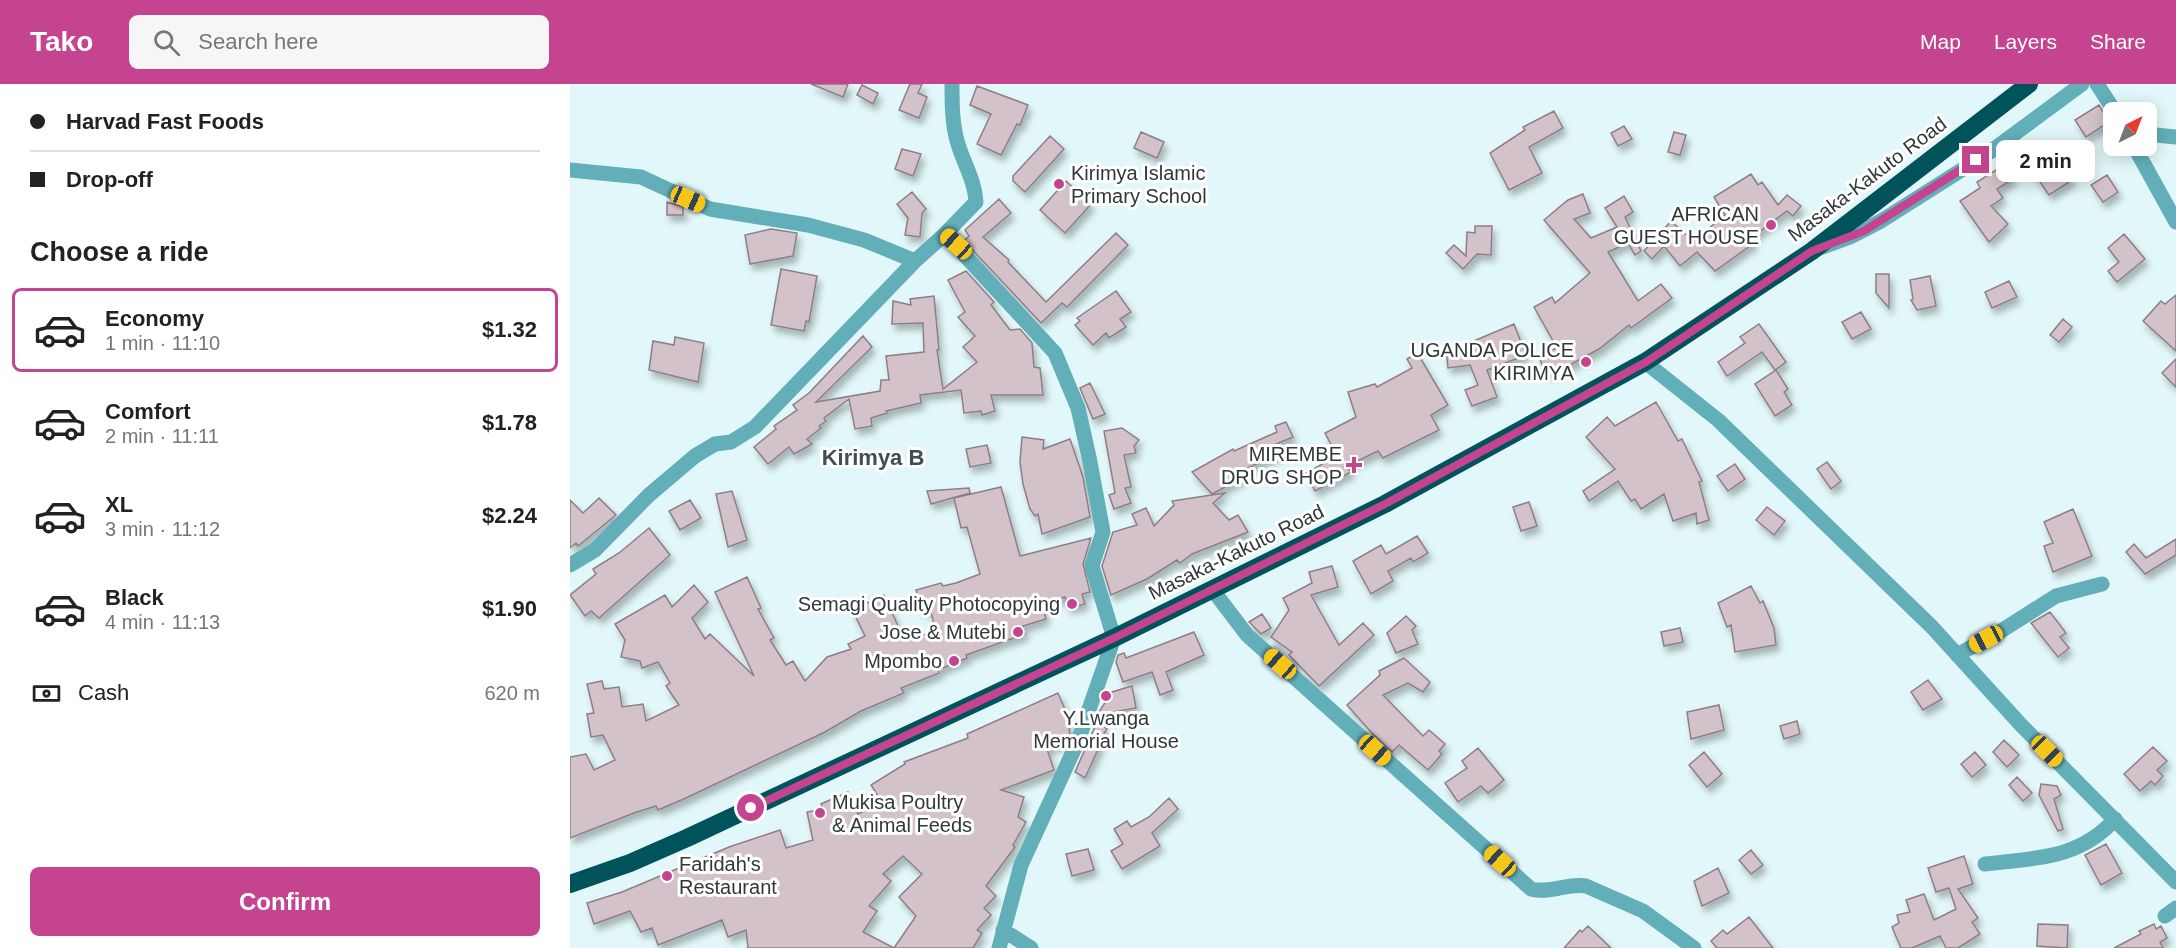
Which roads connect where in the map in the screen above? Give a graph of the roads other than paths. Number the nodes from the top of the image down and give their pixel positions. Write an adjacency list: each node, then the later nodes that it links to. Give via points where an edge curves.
1 (952, 84): 11 (street, via 953,120 976,202)
2 (2029, 84): 12 (highway, Masaka-Kakuto Road)
3 (2082, 84): 12 (street, via 1990,152 1881,220)
4 (2097, 84): 5 (street)
5 (2109, 102)
6 (2157, 135): 7 (street)
7 (2176, 137)
8 (2140, 156): 10 (street)
9 (570, 170): 13 (street, via 641,177 710,209 808,225 864,240)
10 (2175, 216)
11 (945, 234): 13 (street); 18 (street, via 1062,365 1078,408 1089,457 1103,532 1092,566)
12 (1812, 251): 14 (highway, Masaka-Kakuto Road)
13 (915, 261): 15 (street, via 755,427 731,442 715,444 694,456 595,550)
14 (1646, 362): 17 (highway, Masaka-Kakuto Road, via 1385,504); 19 (street, via 1718,420)
15 (570, 565)
16 (2102, 584): 19 (street, via 2056,596)
17 (1212, 589): 18 (highway, Masaka-Kakuto Road); 27 (street, via 1247,635 1531,889 1586,886 1643,910)
18 (1114, 638): 23 (highway, Masaka-Kakuto Road, via 687,838); 24 (street, via 1078,741 1021,865)
19 (1957, 655): 20 (street)
20 (2115, 819): 21 (street, via 2100,835 2074,849); 22 (street)
21 (1986, 864)
22 (2176, 882)
23 (570, 884)
24 (1003, 930): 25 (street); 26 (street)
25 (999, 948)
26 (1031, 948)
27 (1694, 948)

